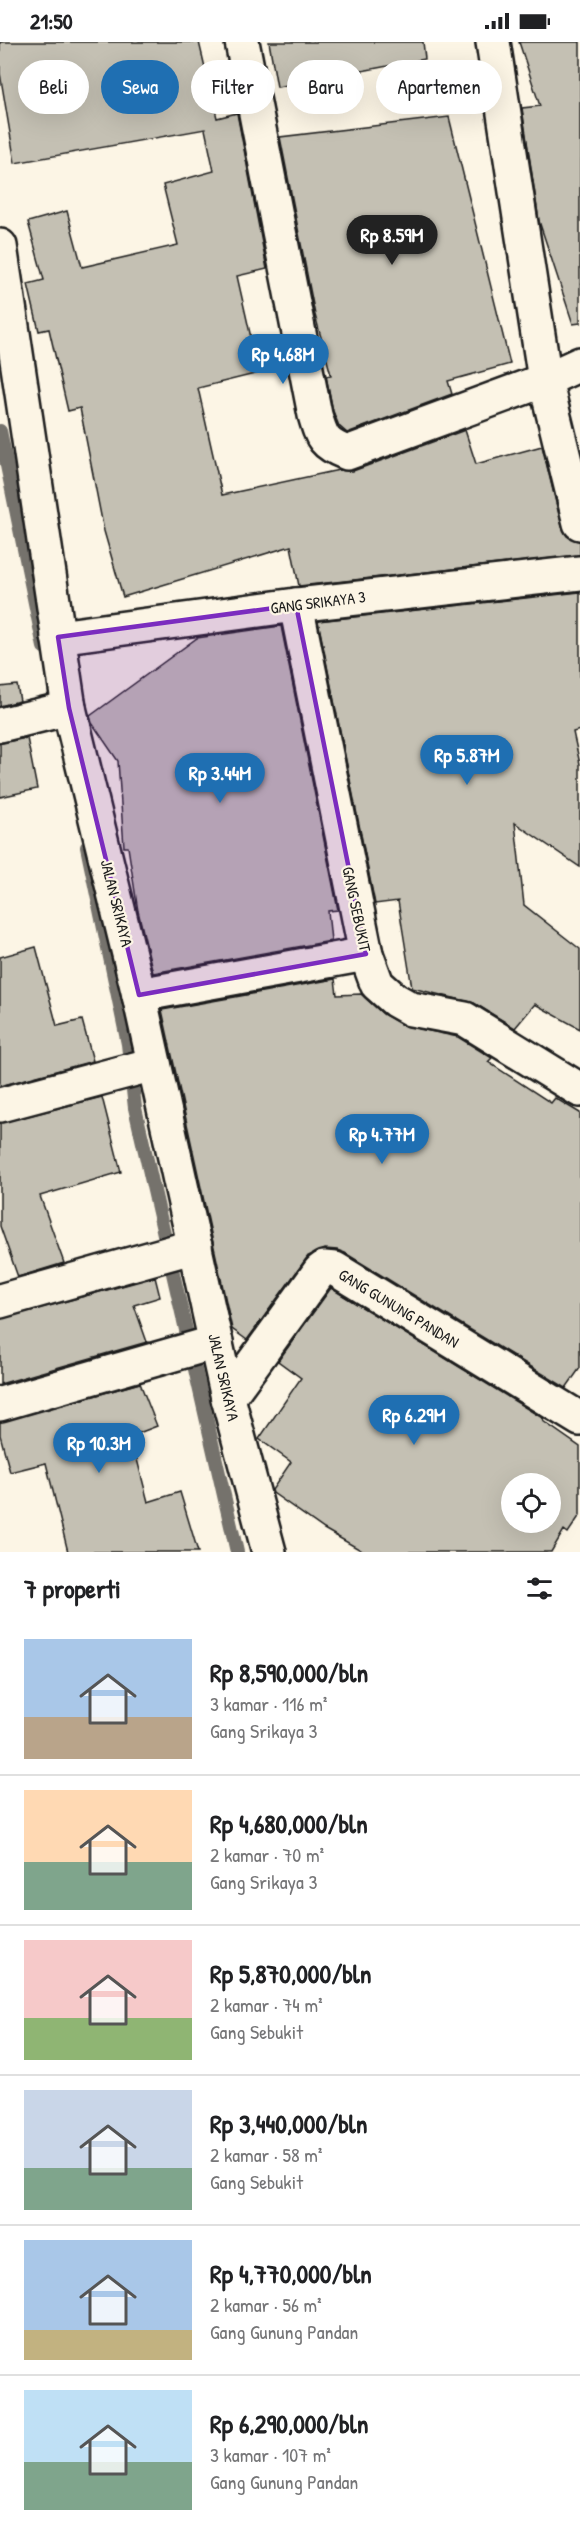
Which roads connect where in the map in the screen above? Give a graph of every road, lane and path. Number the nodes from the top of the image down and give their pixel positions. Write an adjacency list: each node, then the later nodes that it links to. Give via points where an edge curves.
1 (242, 42): 5 (street, via 321,436 332,447 347,453)
2 (493, 42): 5 (street)
3 (0, 246): 9 (street, JALAN SRIKAYA)
4 (580, 364): 5 (street)
5 (545, 380): 6 (street)
6 (580, 523)
7 (580, 573): 8 (street, GANG SRIKAYA 3)
8 (296, 604): 9 (street, GANG SRIKAYA 3); 12 (street, GANG SEBUKIT)
9 (57, 637): 10 (street, JALAN SRIKAYA)
10 (69, 708): 11 (street); 13 (street, JALAN SRIKAYA)
11 (0, 725)
12 (366, 954): 13 (street); 15 (street, GANG SEBUKIT, via 377,984 395,1000 411,1009 465,1019)
13 (139, 995): 14 (street, JALAN SRIKAYA)
14 (154, 1064): 16 (street); 17 (street, JALAN SRIKAYA)
15 (580, 1090)
16 (0, 1105)
17 (195, 1246): 18 (street); 19 (street, JALAN SRIKAYA)
18 (0, 1302)
19 (216, 1342): 20 (street, JALAN SRIKAYA); 21 (street)
20 (228, 1398): 22 (street, GANG GUNUNG PANDAN, via 324,1268 335,1269); 23 (street, JALAN SRIKAYA)
21 (0, 1404)
22 (580, 1419)
23 (270, 1552)

